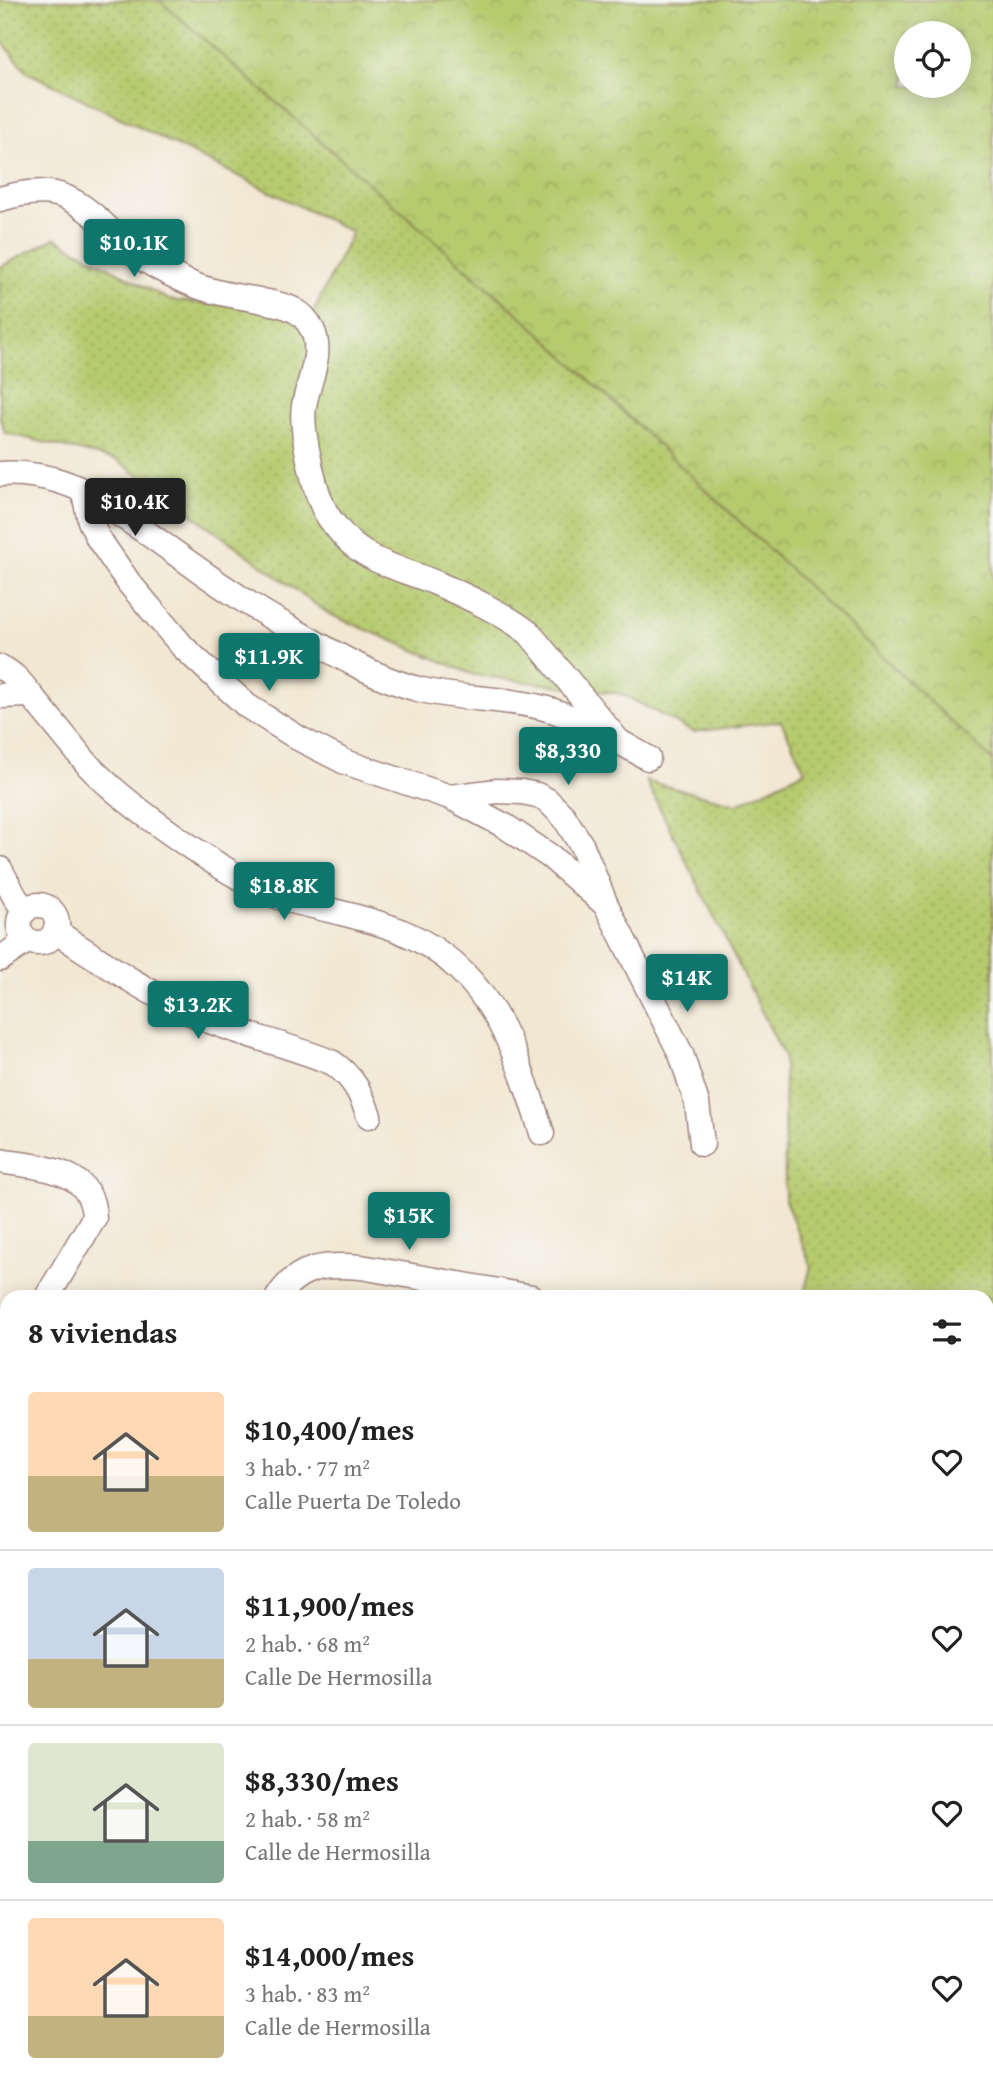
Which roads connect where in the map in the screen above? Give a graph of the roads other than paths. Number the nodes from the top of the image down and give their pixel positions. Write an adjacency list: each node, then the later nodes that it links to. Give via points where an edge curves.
1 (0, 199): 9 (street, via 43,191 67,197 132,251 163,270 205,288 296,310 313,331 316,344 303,407 305,440 324,509 344,537 373,557 438,584 529,632)
2 (1, 479): 3 (street, via 43,477)
3 (84, 493): 4 (street); 5 (street, via 90,521)
4 (118, 514): 5 (street); 9 (street, via 282,624 389,679 444,695 544,708 580,720)
5 (110, 555): 11 (street, via 183,647 247,706 345,762)
6 (0, 667): 7 (street, via 18,679)
7 (30, 695): 8 (street); 19 (street, via 114,790 191,847 281,898 370,920 437,950 483,996 506,1035)
8 (0, 696)
9 (619, 742): 10 (street)
10 (648, 758)
11 (450, 797): 13 (street, via 528,840); 13 (street, via 497,791 547,800 572,829)
12 (0, 869): 14 (street)
13 (606, 905): 20 (street, via 681,1054 697,1103)
14 (25, 911): 15 (street, via 36,906 48,909 56,919); 16 (street, via 19,923)
15 (55, 932): 16 (street, via 47,941); 18 (street, via 131,981 194,1014 333,1063 357,1086)
16 (28, 940): 17 (street)
17 (0, 959)
18 (369, 1116)
19 (542, 1133)
20 (702, 1144)
21 (0, 1161): 22 (street, via 59,1172 87,1189 94,1218)
22 (51, 1290)
23 (283, 1290): 24 (street, via 311,1269 337,1264)
24 (493, 1290)

